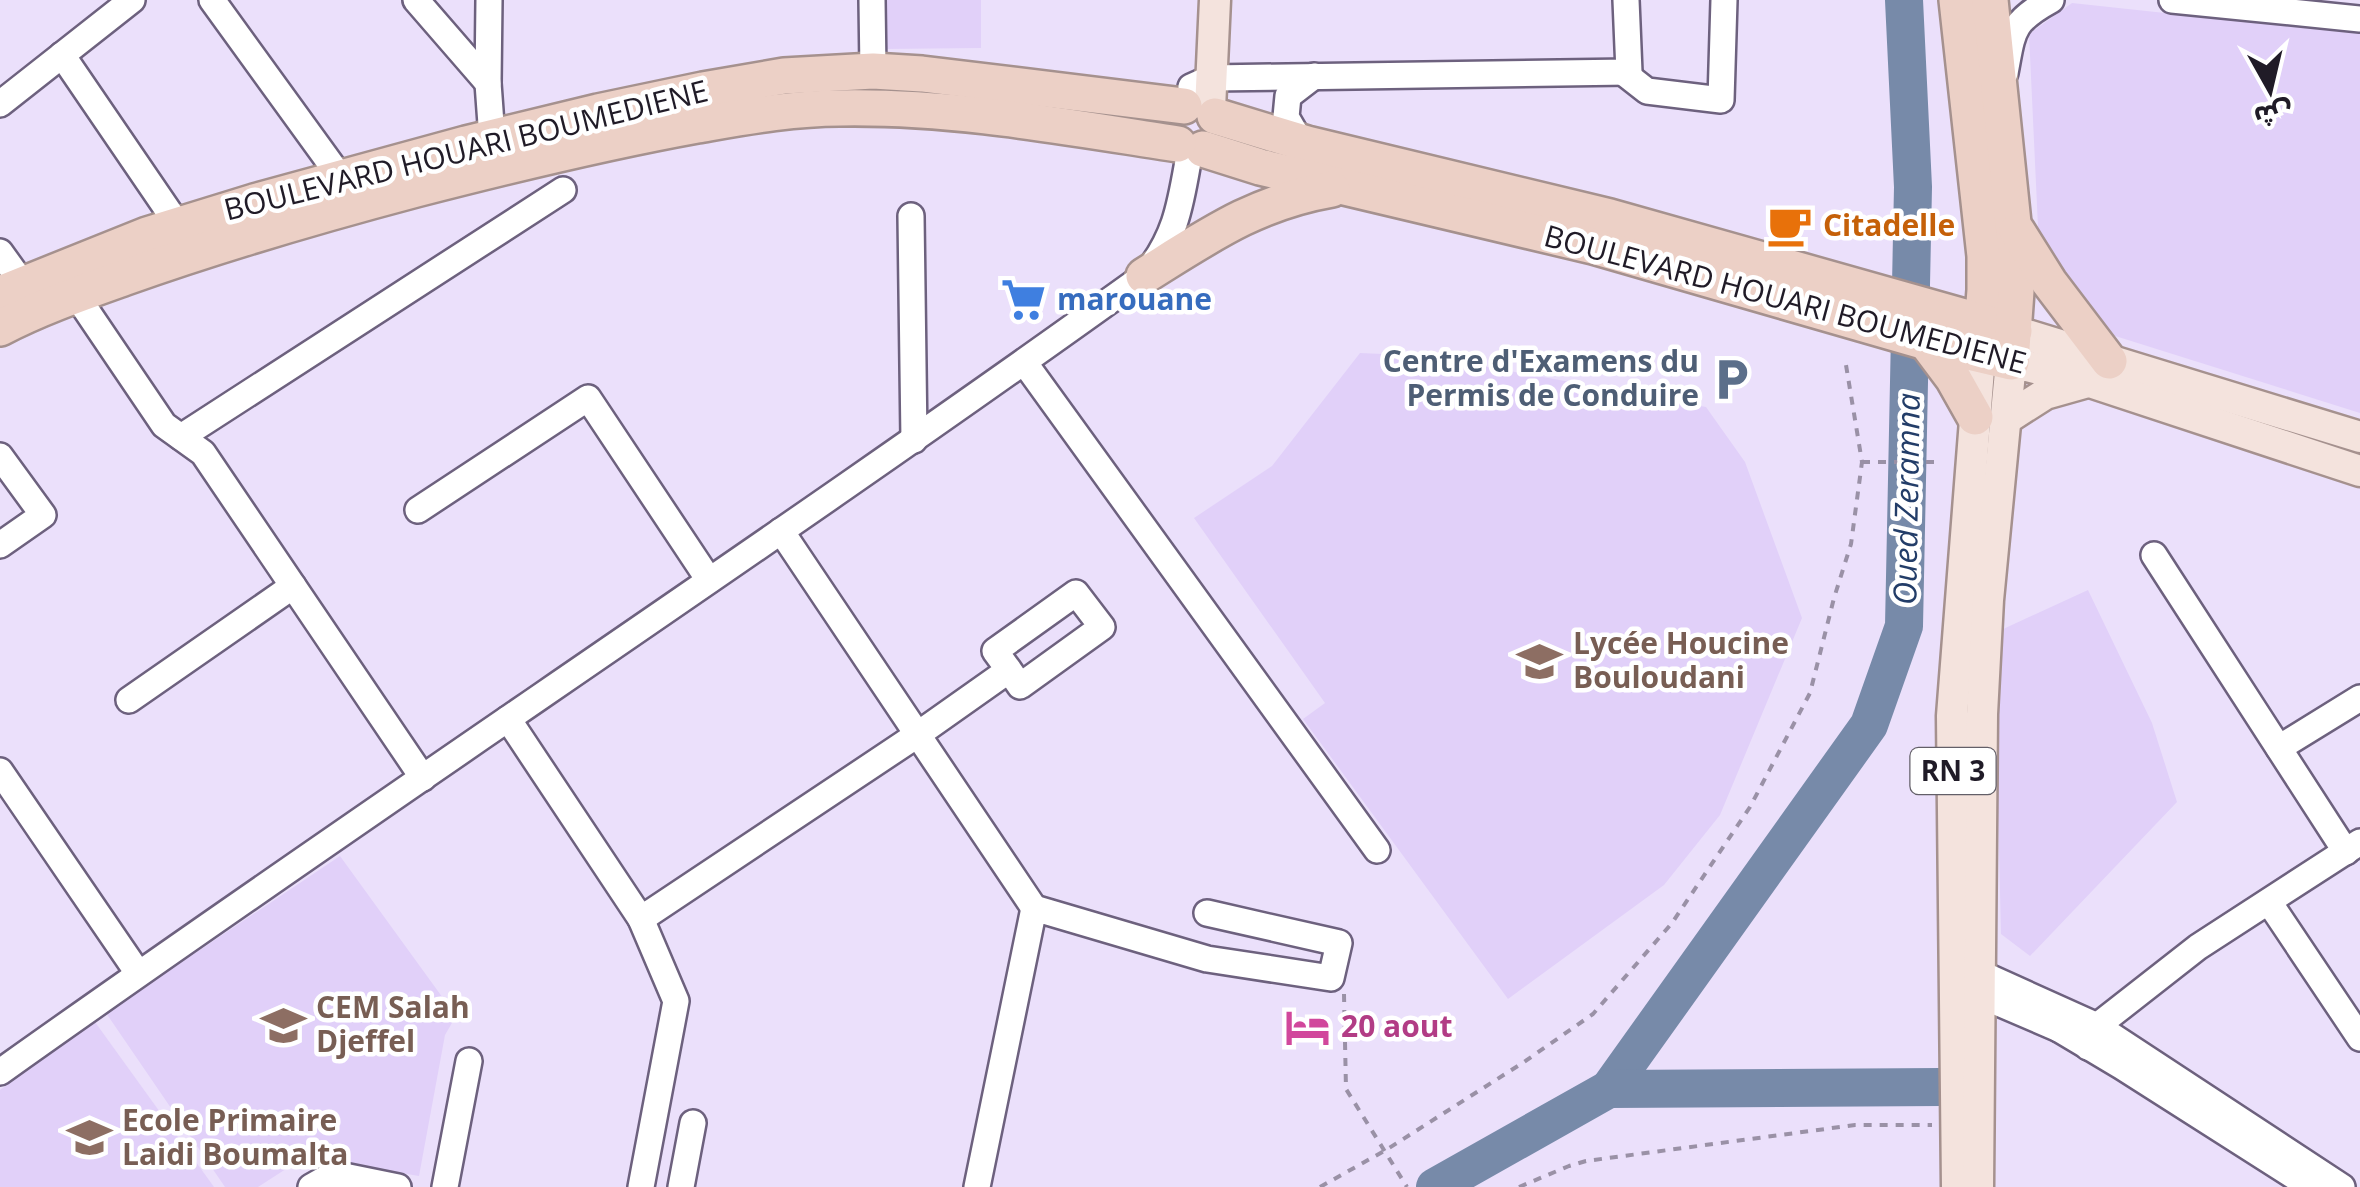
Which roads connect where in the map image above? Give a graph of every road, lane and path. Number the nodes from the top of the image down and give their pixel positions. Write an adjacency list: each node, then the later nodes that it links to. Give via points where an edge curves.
1 (132, 0): 15 (street)
2 (212, 0): 26 (street)
3 (416, 0): 19 (street)
4 (489, 0): 19 (street)
5 (872, 0): 16 (street)
6 (1195, 0): 21 (main road)
7 (1215, 0): 21 (main road)
8 (1626, 0): 17 (street)
9 (1724, 0): 17 (street, via 1722,100 1647,91)
10 (1957, 0): 31 (highway, RN 3)
11 (1990, 0): 20 (highway, RN 3)
12 (2051, 0): 20 (street, via 2026,14 2013,34)
13 (2172, 0): 14 (street)
14 (2360, 19)
15 (62, 55): 22 (street); 30 (street)
16 (873, 71): 21 (highway, BOULEVARD HOUARI BOUMEDIENE); 23 (highway, BOULEVARD HOUARI BOUMEDIENE, via 735,84)
17 (1624, 72): 18 (street)
18 (1314, 76): 21 (street); 24 (street, via 1288,96 1286,117)
19 (488, 83): 23 (street)
20 (2001, 98): 31 (highway, RN 3)
21 (1200, 100): 24 (highway, BOULEVARD HOUARI BOUMEDIENE); 25 (highway, via 1218,131 1210,145)
22 (0, 104)
23 (492, 138): 26 (highway, BOULEVARD HOUARI BOUMEDIENE)
24 (1300, 141): 36 (highway, BOULEVARD HOUARI BOUMEDIENE, via 1610,217)
25 (1191, 148): 27 (highway, BOULEVARD HOUARI BOUMEDIENE); 33 (street, via 1174,228); 35 (highway, BOULEVARD HOUARI BOUMEDIENE, via 956,112 835,108 757,115 514,164 321,214)
26 (341, 178): 30 (highway, BOULEVARD HOUARI BOUMEDIENE)
27 (1352, 188): 33 (highway, via 1247,214); 36 (highway, BOULEVARD HOUARI BOUMEDIENE)
28 (564, 190): 44 (street)
29 (911, 216): 46 (street)
30 (178, 225): 34 (highway, BOULEVARD HOUARI BOUMEDIENE)
31 (1997, 226): 37 (highway); 39 (highway, RN 3, via 2016,252); 42 (highway, via 2058,295)
32 (0, 252): 34 (street)
33 (1144, 276): 41 (street)
34 (12, 289)
35 (76, 295): 38 (highway, BOULEVARD HOUARI BOUMEDIENE); 44 (street, via 164,425)
36 (1861, 305): 37 (highway, BOULEVARD HOUARI BOUMEDIENE)
37 (1930, 325): 39 (highway, BOULEVARD HOUARI BOUMEDIENE); 43 (highway, via 1953,378)
38 (0, 328)
39 (1997, 343): 42 (main road, BOULEVARD HOUARI BOUMEDIENE); 43 (main road, RN 3)
40 (1845, 360): 48 (path)
41 (1024, 362): 46 (street); 66 (street)
42 (2099, 371): 43 (main road); 45 (main road, BOULEVARD HOUARI BOUMEDIENE); 50 (main road, BOULEVARD HOUARI BOUMEDIENE)
43 (1990, 418): 71 (main road, RN 3); 74 (main road, RN 3, via 1952,716)
44 (180, 437): 56 (street, via 203,453)
45 (2360, 437)
46 (914, 440): 52 (street)
47 (0, 456): 53 (street, via 43,515)
48 (1862, 462): 49 (path); 82 (path, via 1851,544 1810,693 1750,807 1672,923 1593,1014)
49 (1941, 462)
50 (2360, 471)
51 (418, 510): 55 (street, via 588,398)
52 (782, 530): 55 (street); 61 (street)
53 (0, 545)
54 (2154, 555): 62 (street)
55 (709, 580): 60 (street)
56 (292, 586): 59 (street); 64 (street)
57 (1009, 670): 61 (street)
58 (2360, 698): 62 (street)
59 (129, 700)
60 (508, 719): 64 (street); 70 (street)
61 (917, 735): 68 (street); 70 (street)
62 (2279, 748): 65 (street)
63 (0, 772): 72 (street)
64 (423, 778): 72 (street)
65 (2353, 847): 67 (street)
66 (1377, 850)
67 (2269, 902): 76 (street, via 2198,948); 77 (street)
68 (1034, 908): 73 (street, via 1207,959); 88 (street)
69 (1206, 913): 73 (street, via 1339,943)
70 (641, 919): 86 (street, via 676,1001)
71 (1980, 940): 74 (main road, RN 3); 75 (street)
72 (138, 973): 79 (street)
73 (1331, 978): 82 (path, via 1344,991 1346,1089)
74 (1970, 987): 75 (street); 75 (street, via 1992,1009); 81 (main road, RN 3); 93 (main road, RN 3)
75 (2014, 998): 76 (street); 76 (street, via 2058,1029)
76 (2092, 1036): 94 (street); 95 (street)
77 (2360, 1038)
78 (469, 1061): 85 (street)
79 (0, 1072)
80 (693, 1123): 87 (street)
81 (1957, 1125): 91 (path, via 1855,1125 1605,1159); 92 (main road, RN 3)
82 (1386, 1150): 89 (path); 90 (path)
83 (311, 1187): 84 (street, via 334,1174)
84 (398, 1187)
85 (445, 1187)
86 (641, 1187)
87 (681, 1187)
88 (977, 1187)
89 (1320, 1187)
90 (1407, 1187)
91 (1519, 1187)
92 (1957, 1187)
93 (1978, 1187)
94 (2311, 1187)
95 (2342, 1187)

